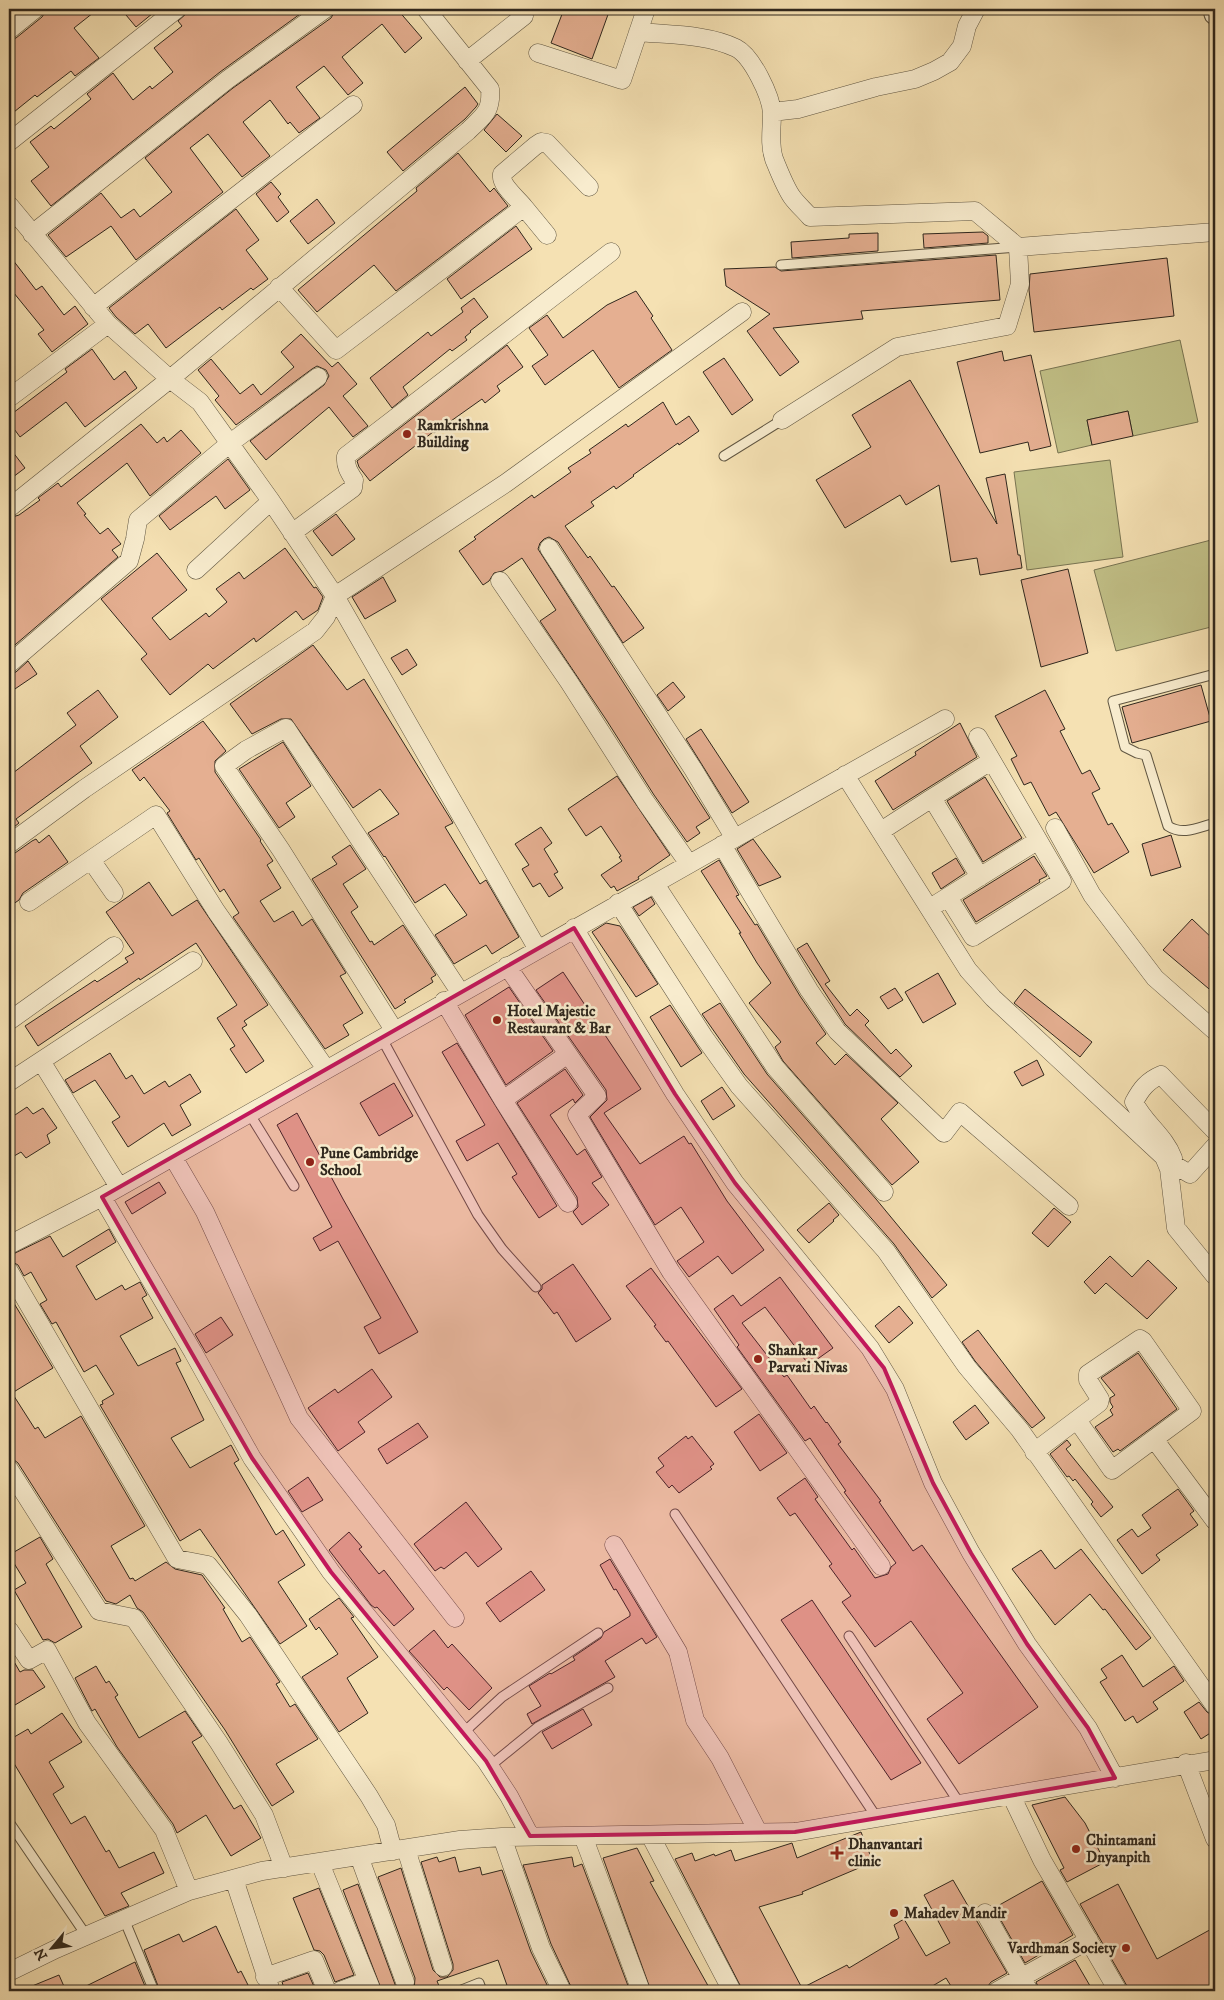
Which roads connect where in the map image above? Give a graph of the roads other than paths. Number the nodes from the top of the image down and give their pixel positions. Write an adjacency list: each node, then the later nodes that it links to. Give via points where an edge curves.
1 (35, 9): 10 (street)
2 (178, 9): 16 (street)
3 (325, 9): 21 (street, via 227,80)
4 (426, 9): 13 (street)
5 (646, 9): 11 (street)
6 (976, 9): 15 (street, via 966,26 962,46 950,62 934,71 915,79 798,109)
7 (1214, 9): 8 (street)
8 (1215, 14)
9 (524, 16): 13 (street)
10 (9, 30)
11 (638, 32): 12 (street, via 622,80); 15 (street, via 699,38 737,48 753,66)
12 (538, 54)
13 (467, 61): 26 (street, via 490,89 491,102 484,114)
14 (353, 105): 27 (street)
15 (772, 112): 23 (street, via 770,133 774,157 791,196 810,217 975,211)
16 (9, 142)
17 (589, 187): 18 (street, via 547,142 541,142 502,174 504,183)
18 (524, 207): 22 (street); 26 (street, via 336,350)
19 (12, 217): 21 (street)
20 (1215, 232): 23 (street)
21 (32, 234): 27 (street)
22 (547, 235)
23 (1018, 247): 25 (lane); 33 (street, via 1020,284 1007,326 897,347)
24 (611, 252): 38 (street, via 346,456 345,462 354,480 353,488)
25 (781, 265)
26 (280, 287): 31 (street)
27 (93, 307): 29 (street)
28 (742, 312): 42 (street, via 506,483)
29 (108, 324): 31 (street); 32 (street)
30 (318, 377): 34 (street)
31 (170, 379): 34 (street, via 200,402); 37 (street)
32 (9, 398)
33 (782, 420): 35 (lane)
34 (229, 444): 36 (street); 43 (street, via 138,520 129,561)
35 (724, 456)
36 (271, 501): 38 (street); 40 (street)
37 (9, 508)
38 (292, 533): 42 (street)
39 (549, 548): 54 (street, via 693,769)
40 (196, 570)
41 (500, 581): 57 (street)
42 (335, 596): 55 (street, via 315,632); 67 (street)
43 (9, 664)
44 (1215, 674): 50 (lane, via 1113,702 1125,747 1146,755 1168,826 1184,831)
45 (945, 719): 48 (street)
46 (978, 737): 47 (street)
47 (991, 761): 49 (street); 53 (street)
48 (845, 775): 52 (street); 54 (street)
49 (932, 798): 52 (street); 58 (street)
50 (1215, 823)
51 (1054, 828): 73 (street, via 1092,895 1155,978)
52 (881, 831): 64 (street)
53 (1037, 840): 58 (street); 61 (street, via 1062,880 973,937)
54 (728, 841): 57 (street); 90 (street, via 809,990 837,1031 944,1133 960,1112)
55 (9, 844)
56 (91, 860): 60 (street); 62 (street); 77 (street, via 156,815 216,911)
57 (688, 864): 59 (street)
58 (980, 876): 61 (street)
59 (655, 884): 63 (street); 87 (street, via 775,1067)
60 (114, 893)
61 (948, 897): 64 (street)
62 (29, 902)
63 (618, 904): 65 (street); 97 (street, via 739,1086 886,1251 967,1367 1020,1430)
64 (929, 908): 84 (street, via 968,970 994,998)
65 (574, 928): 67 (street); 113 (street, via 675,1094 735,1183 884,1368 933,1483 971,1553 1027,1644 1088,1728)
66 (114, 946): 72 (street)
67 (537, 948): 69 (street)
68 (193, 961): 76 (street)
69 (507, 966): 70 (street); 75 (street)
70 (460, 992): 71 (street); 74 (street, via 286,728 246,750 224,766 281,850)
71 (444, 1001): 74 (street); 79 (street)
72 (9, 1021)
73 (1215, 1031)
74 (387, 1034): 77 (street); 94 (lane, via 478,1215)
75 (568, 1054): 79 (street); 102 (street, via 597,1096 577,1115 671,1272)
76 (41, 1061): 78 (street); 86 (street)
77 (326, 1070): 80 (street)
78 (9, 1082)
79 (503, 1100): 89 (street)
80 (249, 1113): 83 (street); 85 (lane)
81 (1215, 1131): 84 (street, via 1161,1075 1144,1085 1134,1102 1139,1113 1169,1146)
82 (1215, 1146): 84 (street, via 1190,1174)
83 (173, 1157): 86 (street); 103 (street, via 205,1212 299,1418)
84 (1172, 1167): 93 (street, via 1176,1228)
85 (294, 1186)
86 (119, 1187): 88 (street)
87 (884, 1192)
88 (102, 1197): 91 (street); 109 (street, via 252,1458 331,1572)
89 (568, 1203)
90 (1070, 1206)
91 (9, 1245)
92 (9, 1272): 124 (street, via 177,1559 208,1565 248,1615 369,1796)
93 (1215, 1276)
94 (536, 1288)
95 (1077, 1420): 96 (street, via 1111,1470); 96 (street, via 1100,1402 1088,1374 1140,1339 1192,1411); 97 (street)
96 (1154, 1439): 100 (street)
97 (1034, 1452): 108 (street)
98 (9, 1470): 127 (street, via 99,1611 134,1618 264,1815)
99 (675, 1514): 116 (lane)
100 (1215, 1521)
101 (614, 1545): 118 (street, via 678,1652 695,1720 720,1758)
102 (881, 1566)
103 (455, 1618)
104 (9, 1630): 129 (street, via 29,1660 47,1650 87,1723 164,1830)
105 (598, 1633): 109 (lane, via 502,1697)
106 (849, 1636): 115 (lane)
107 (608, 1688): 112 (lane, via 538,1727)
108 (1215, 1706)
109 (463, 1733): 112 (street)
110 (1215, 1760): 111 (street)
111 (1186, 1763): 113 (street); 123 (street)
112 (490, 1766): 120 (street)
113 (1115, 1778): 114 (street)
114 (1010, 1795): 115 (street); 133 (street, via 1042,1860)
115 (960, 1804): 116 (street)
116 (877, 1818): 118 (street, via 795,1832)
117 (9, 1822): 132 (lane)
118 (758, 1832): 119 (street)
119 (650, 1835): 121 (street); 147 (street)
120 (530, 1836): 121 (street); 122 (street)
121 (583, 1836): 146 (street)
122 (502, 1837): 124 (street); 145 (street, via 540,1948)
123 (1215, 1839)
124 (399, 1850): 125 (street); 134 (street)
125 (359, 1856): 126 (street); 136 (street)
126 (320, 1862): 127 (street); 138 (street)
127 (284, 1868): 128 (street)
128 (234, 1879): 129 (street); 139 (street)
129 (190, 1891): 131 (street)
130 (985, 1913): 137 (street)
131 (124, 1918): 132 (street); 140 (lane)
132 (86, 1935): 135 (street)
133 (1089, 1940): 137 (street); 149 (street)
134 (443, 1967)
135 (9, 1972)
136 (406, 1982)
137 (1025, 1985): 148 (street)
138 (369, 1986): 142 (street)
139 (268, 1987): 141 (street, via 314,1960)
140 (154, 1991)
141 (328, 1991)
142 (340, 1991)
143 (459, 1991): 144 (lane, via 479,1983)
144 (482, 1991)
145 (562, 1991)
146 (641, 1991)
147 (732, 1991)
148 (998, 1991)
149 (1118, 1991)

